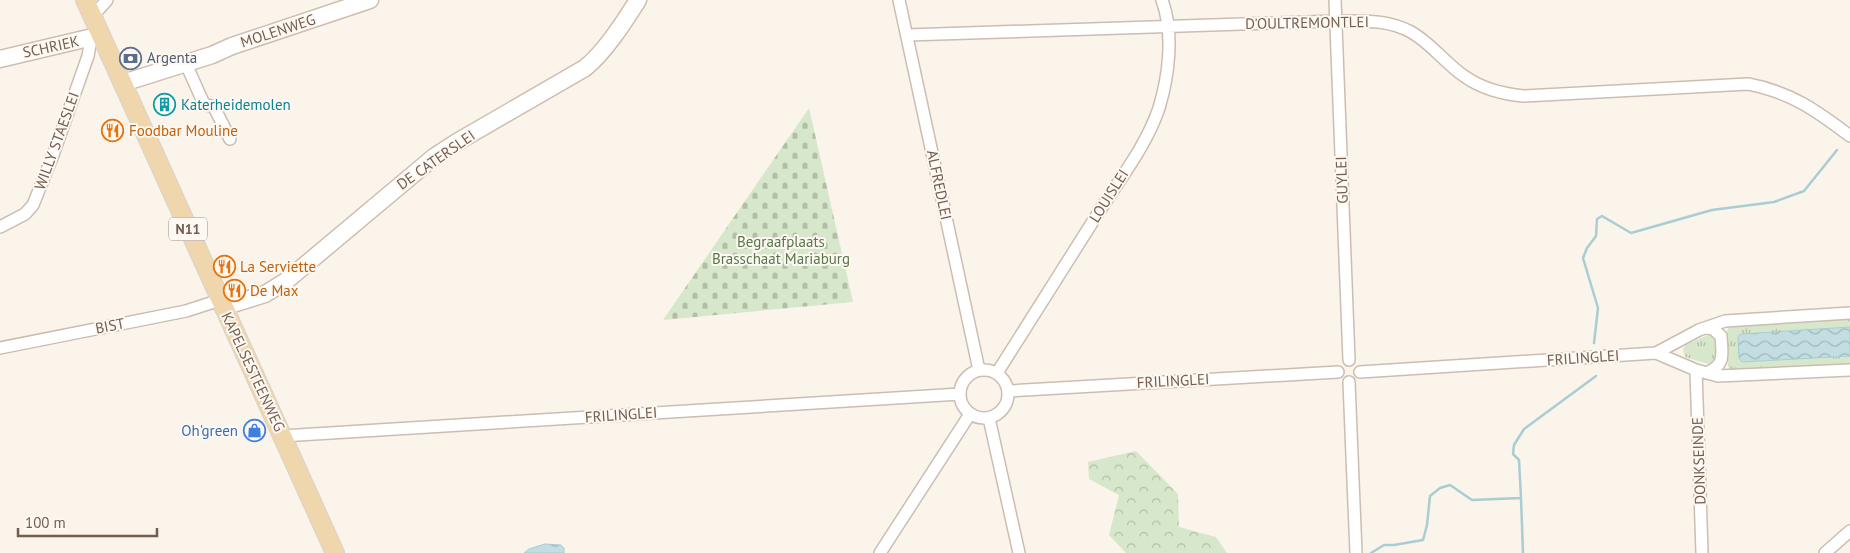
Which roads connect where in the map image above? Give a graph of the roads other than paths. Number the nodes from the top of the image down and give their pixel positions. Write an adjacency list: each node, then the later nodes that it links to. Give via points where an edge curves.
1 (107, 0): 7 (street, via 99,9)
2 (370, 0): 13 (street, MOLENWEG)
3 (638, 0): 18 (street, DE CATERSLEI, via 591,64 434,157 276,288)
4 (898, 0): 10 (street, ALFREDLEI)
5 (1162, 0): 9 (street, LOUISLEI)
6 (1335, 0): 8 (street, GUYLEI)
7 (88, 7): 11 (main road, KAPELSESTEENWEG / N11)
8 (1336, 21): 9 (street, D'OULTREMONTLEI); 15 (street, D'OULTREMONTLEI, via 1380,21 1398,26 1424,41 1463,76 1506,95 1748,84 1799,100); 23 (street, GUYLEI)
9 (1167, 27): 10 (street, D'OULTREMONTLEI); 29 (street, LOUISLEI, via 1166,76 1153,124)
10 (907, 36): 24 (street, ALFREDLEI)
11 (96, 37): 12 (street, SCHRIEK); 14 (main road, KAPELSESTEENWEG / N11); 17 (street, WILLY STAESLEI, via 33,205 26,214)
12 (0, 59)
13 (186, 64): 14 (street, MOLENWEG); 16 (street, via 204,104 214,107)
14 (123, 83): 18 (main road, KAPELSESTEENWEG / N11)
15 (1849, 133)
16 (230, 139)
17 (0, 227)
18 (221, 304): 21 (street, BIST); 35 (main road, KAPELSESTEENWEG / N11)
19 (1850, 314): 20 (street, FRILINGLEI, via 1725,321)
20 (1706, 328): 22 (street, FRILINGLEI); 28 (street, via 1721,336 1722,358 1719,366)
21 (0, 348)
22 (1656, 353): 27 (street, FRILINGLEI); 28 (street, FRILINGLEI)
23 (1349, 360): 26 (street, via 1342,362); 27 (street, via 1358,364)
24 (979, 370): 29 (street); 32 (street, via 965,379)
25 (1850, 370): 28 (street, FRILINGLEI, via 1732,376)
26 (1338, 372): 30 (street, via 1341,378); 31 (street, FRILINGLEI)
27 (1360, 372): 30 (street)
28 (1701, 372): 41 (street, DONKSEINDE)
29 (997, 373): 31 (street)
30 (1350, 382): 40 (street)
31 (1008, 391): 34 (street, via 1004,408)
32 (960, 394): 33 (street, via 964,408); 35 (street, FRILINGLEI)
33 (970, 414): 34 (street); 38 (street)
34 (989, 418): 39 (street)
35 (282, 436): 37 (main road, KAPELSESTEENWEG / N11)
36 (1850, 531): 42 (street)
37 (335, 553)
38 (880, 553)
39 (1018, 553)
40 (1356, 553)
41 (1702, 553)
42 (1825, 553)

